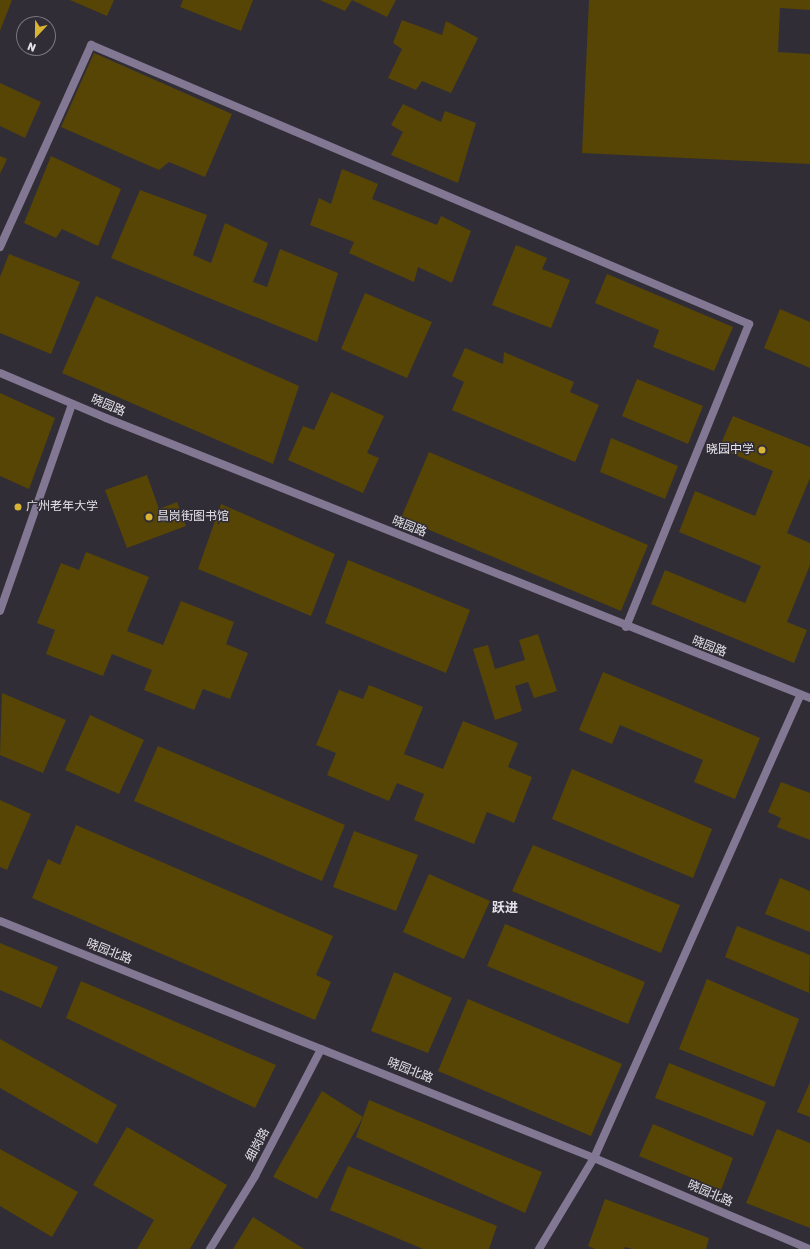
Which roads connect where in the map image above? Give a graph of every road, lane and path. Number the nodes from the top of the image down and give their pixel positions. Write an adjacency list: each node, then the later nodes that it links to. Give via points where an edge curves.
1 (0, 247): 5 (street, via 91,45 749,324)
2 (0, 373): 3 (street, 晓园路)
3 (72, 404): 4 (street); 5 (street, 晓园路)
4 (0, 611)
5 (626, 627): 6 (street, 晓园路)
6 (800, 696): 7 (street, 晓园路); 10 (street)
7 (810, 698)
8 (0, 921): 9 (street, 晓园北路)
9 (322, 1049): 10 (street, 晓园北路); 11 (street, 细岗路, via 255,1176)
10 (594, 1158): 12 (street); 13 (street, 晓园北路)
11 (210, 1249)
12 (539, 1249)
13 (809, 1249)

